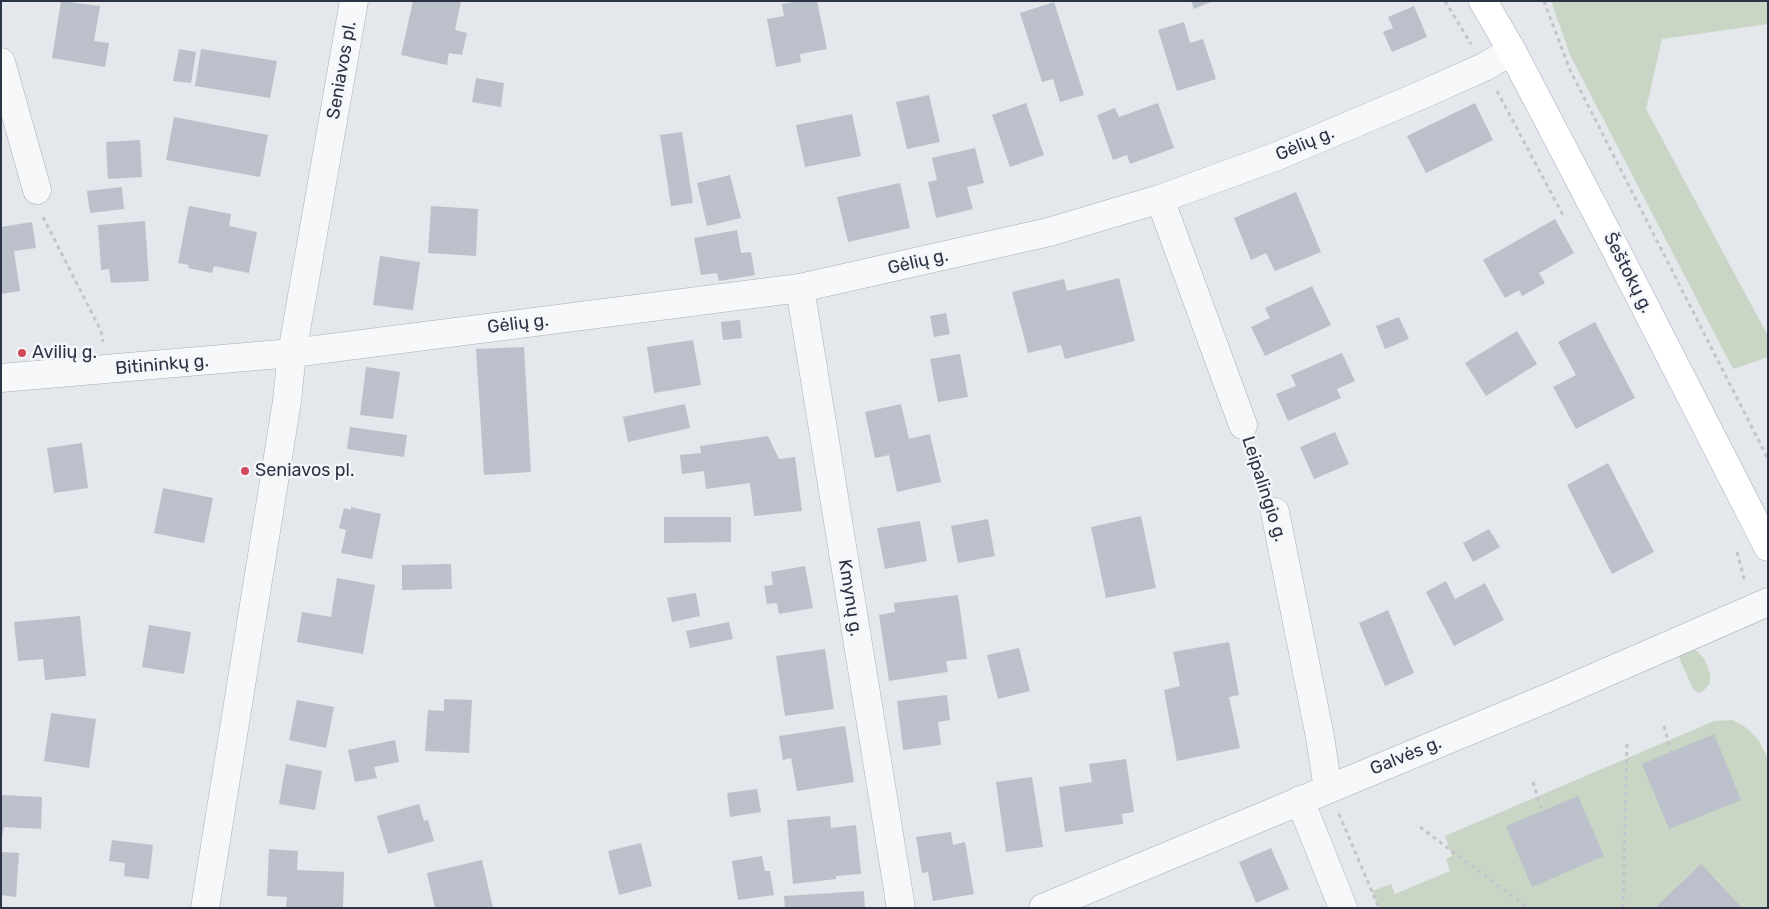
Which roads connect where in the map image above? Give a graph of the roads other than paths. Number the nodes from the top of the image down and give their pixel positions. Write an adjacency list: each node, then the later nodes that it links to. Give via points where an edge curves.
1 (354, 1): 8 (street, Seniavos pl.)
2 (1483, 1): 3 (main road, Šeštokų g.)
3 (1512, 51): 6 (street, Gėlių g., via 1484,67 1280,155); 12 (main road, Šeštokų g.)
4 (1, 62): 5 (street)
5 (37, 190)
6 (1160, 200): 7 (street, Gėlių g., via 1049,232); 10 (street, Leipalingio g.)
7 (800, 288): 8 (street, Gėlių g.); 17 (street, Kmynų g.)
8 (292, 353): 9 (street, Bitininkų g.); 16 (street, Seniavos pl.)
9 (1, 378)
10 (1243, 425)
11 (1275, 512): 14 (street, Leipalingio g.)
12 (1768, 547)
13 (1762, 605): 14 (street, Galvės g.)
14 (1328, 789): 15 (street, Galvės g.)
15 (1300, 800): 18 (street, Galvės g.); 19 (street)
16 (205, 908)
17 (901, 908)
18 (1043, 908)
19 (1343, 908)

